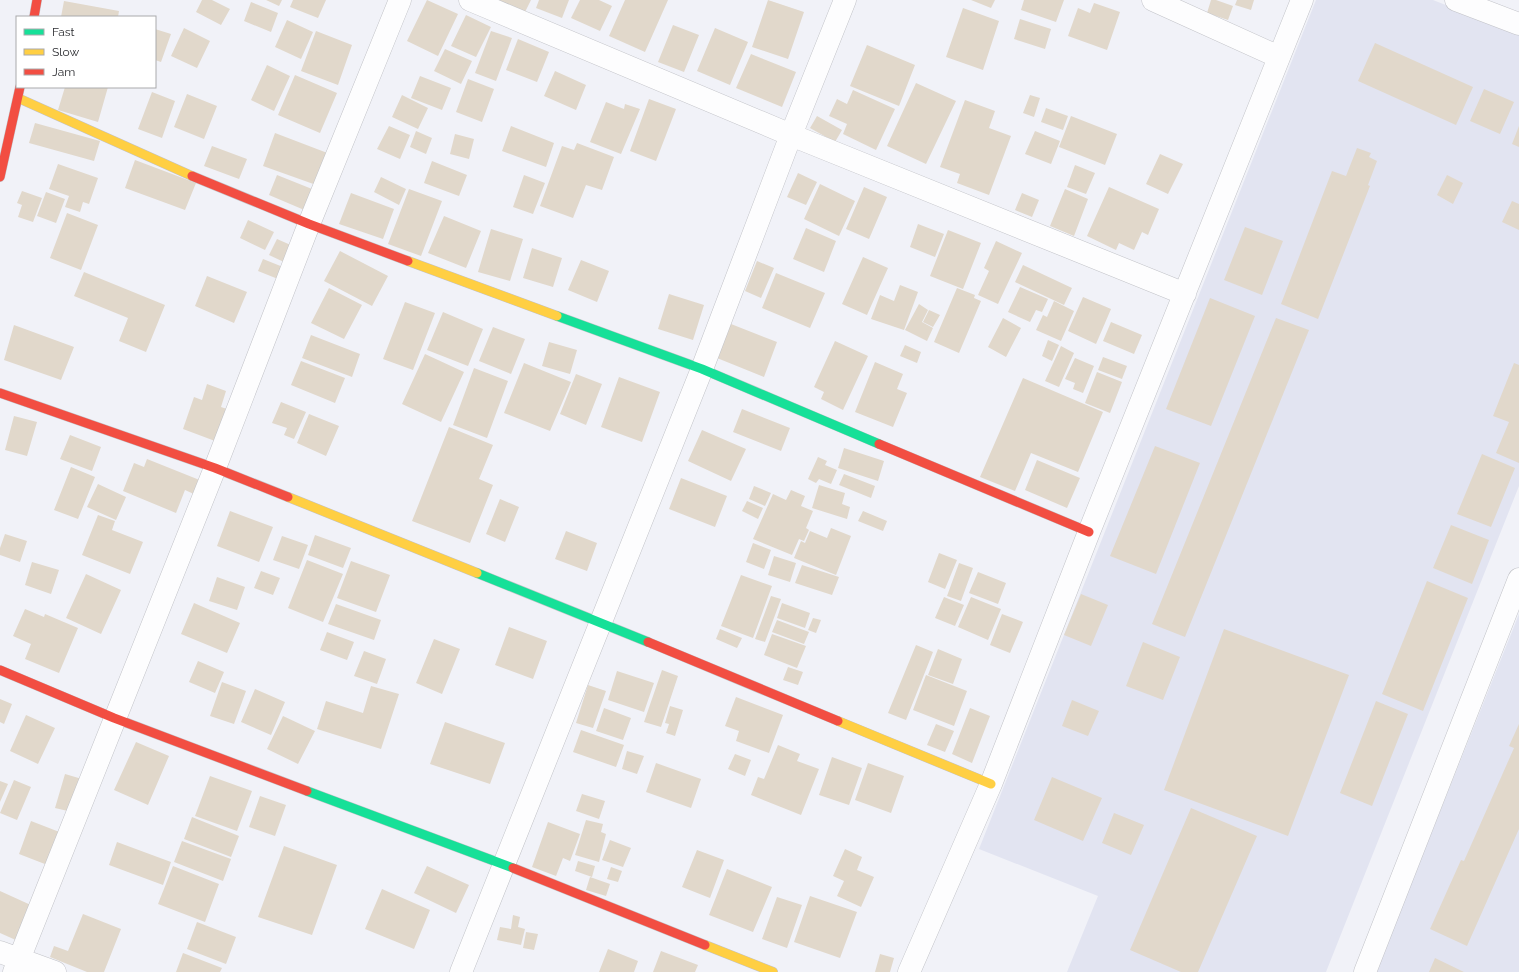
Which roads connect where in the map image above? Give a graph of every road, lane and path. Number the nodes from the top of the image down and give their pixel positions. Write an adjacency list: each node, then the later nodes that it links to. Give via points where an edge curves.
1 (37, 0): 8 (street)
2 (400, 0): 15 (street)
3 (470, 0): 13 (street)
4 (845, 0): 13 (street)
5 (1153, 0): 10 (street)
6 (1302, 0): 10 (street)
7 (1456, 0): 9 (street)
8 (34, 16)
9 (1519, 24)
10 (1279, 57): 16 (street)
11 (20, 88): 12 (street)
12 (18, 98): 14 (street); 15 (street)
13 (791, 135): 16 (street); 17 (street)
14 (0, 178)
15 (309, 224): 17 (street); 19 (street)
16 (1185, 294): 20 (street)
17 (702, 369): 20 (street); 22 (street)
18 (0, 393): 19 (street)
19 (215, 468): 22 (street); 24 (street)
20 (1089, 532): 25 (street)
21 (1519, 579): 32 (street)
22 (600, 622): 25 (street); 26 (street)
23 (0, 670): 24 (street)
24 (114, 718): 26 (street); 27 (street)
25 (991, 784): 31 (street)
26 (503, 864): 29 (street); 30 (street)
27 (11, 961): 28 (street)
28 (54, 972)
29 (461, 972)
30 (773, 972)
31 (909, 972)
32 (1365, 972)

